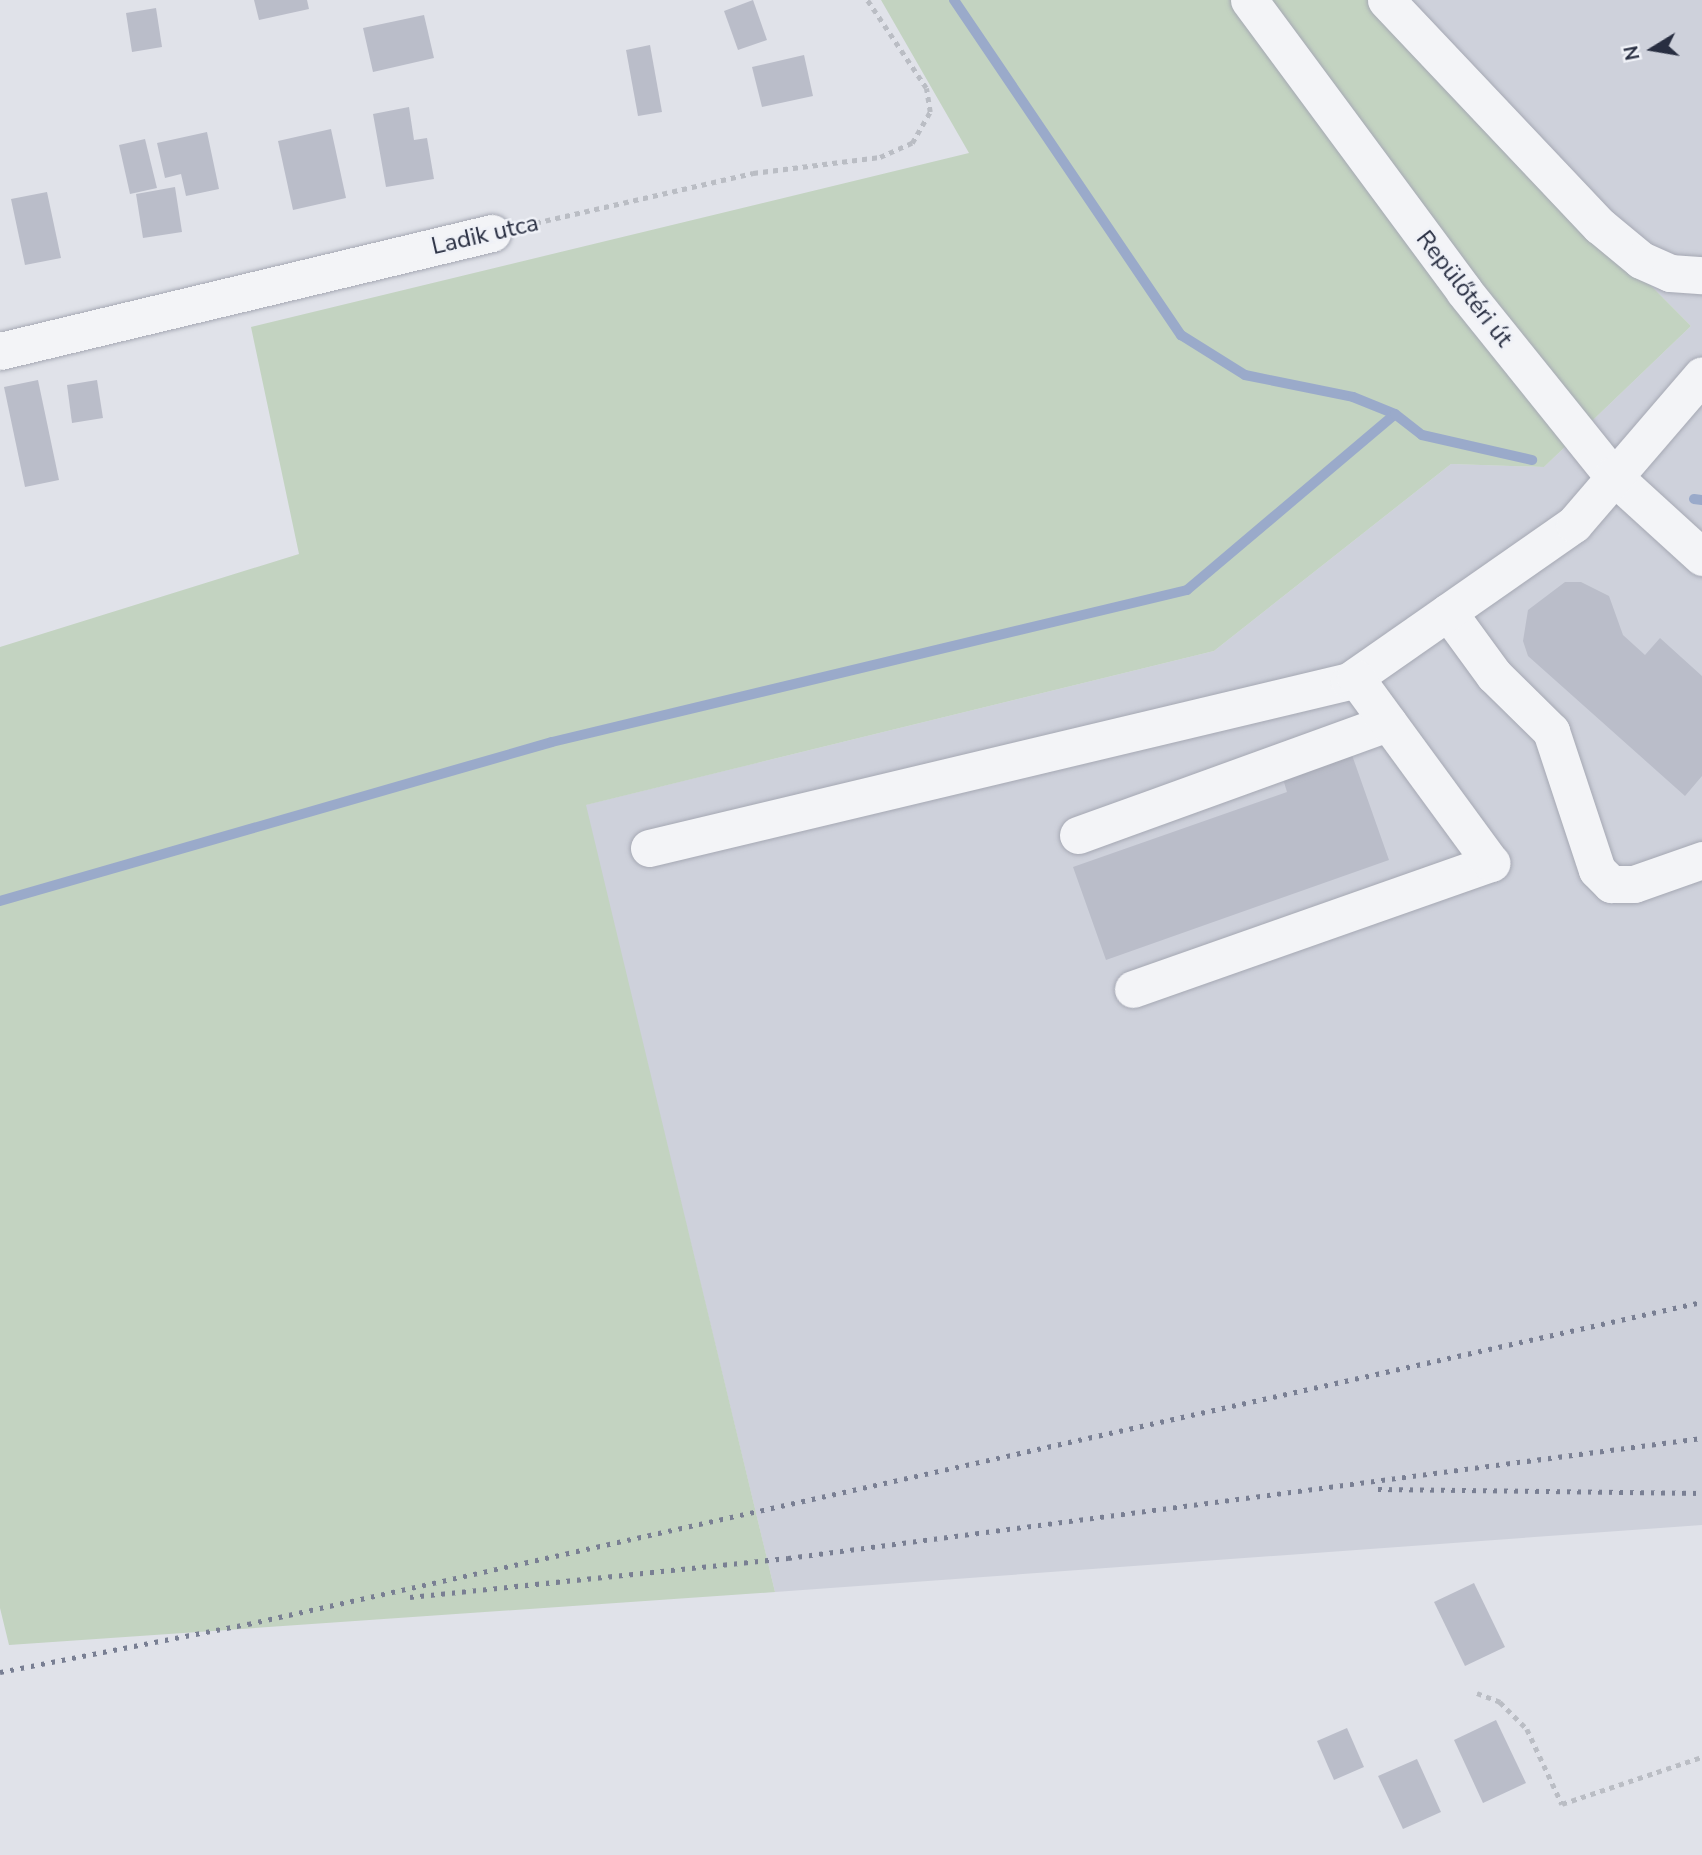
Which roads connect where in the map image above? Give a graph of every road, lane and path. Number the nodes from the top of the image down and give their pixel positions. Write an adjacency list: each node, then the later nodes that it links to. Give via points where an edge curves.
1 (867, 0): 4 (path, Ladik utca, via 926,88 930,112 912,143 880,157 753,173)
2 (1249, 0): 8 (street, Repülőtéri út, via 1464,291)
3 (1385, 0): 5 (street, via 1600,226 1641,260 1670,273)
4 (492, 233): 6 (street, Ladik utca)
5 (1702, 275)
6 (0, 351)
7 (1702, 376): 8 (street)
8 (1612, 475): 9 (street, Repülőtéri út); 10 (street, via 1574,524)
9 (1702, 557)
10 (1448, 612): 11 (street); 15 (street, via 1494,675 1551,731 1597,870 1611,884 1634,884)
11 (1355, 677): 12 (street); 14 (street)
12 (1388, 723): 13 (street); 16 (street, via 1490,863)
13 (1078, 835)
14 (649, 848)
15 (1702, 860)
16 (1133, 989)
17 (1477, 1693): 18 (path, via 1500,1702 1527,1729 1562,1804)
18 (1702, 1757)

